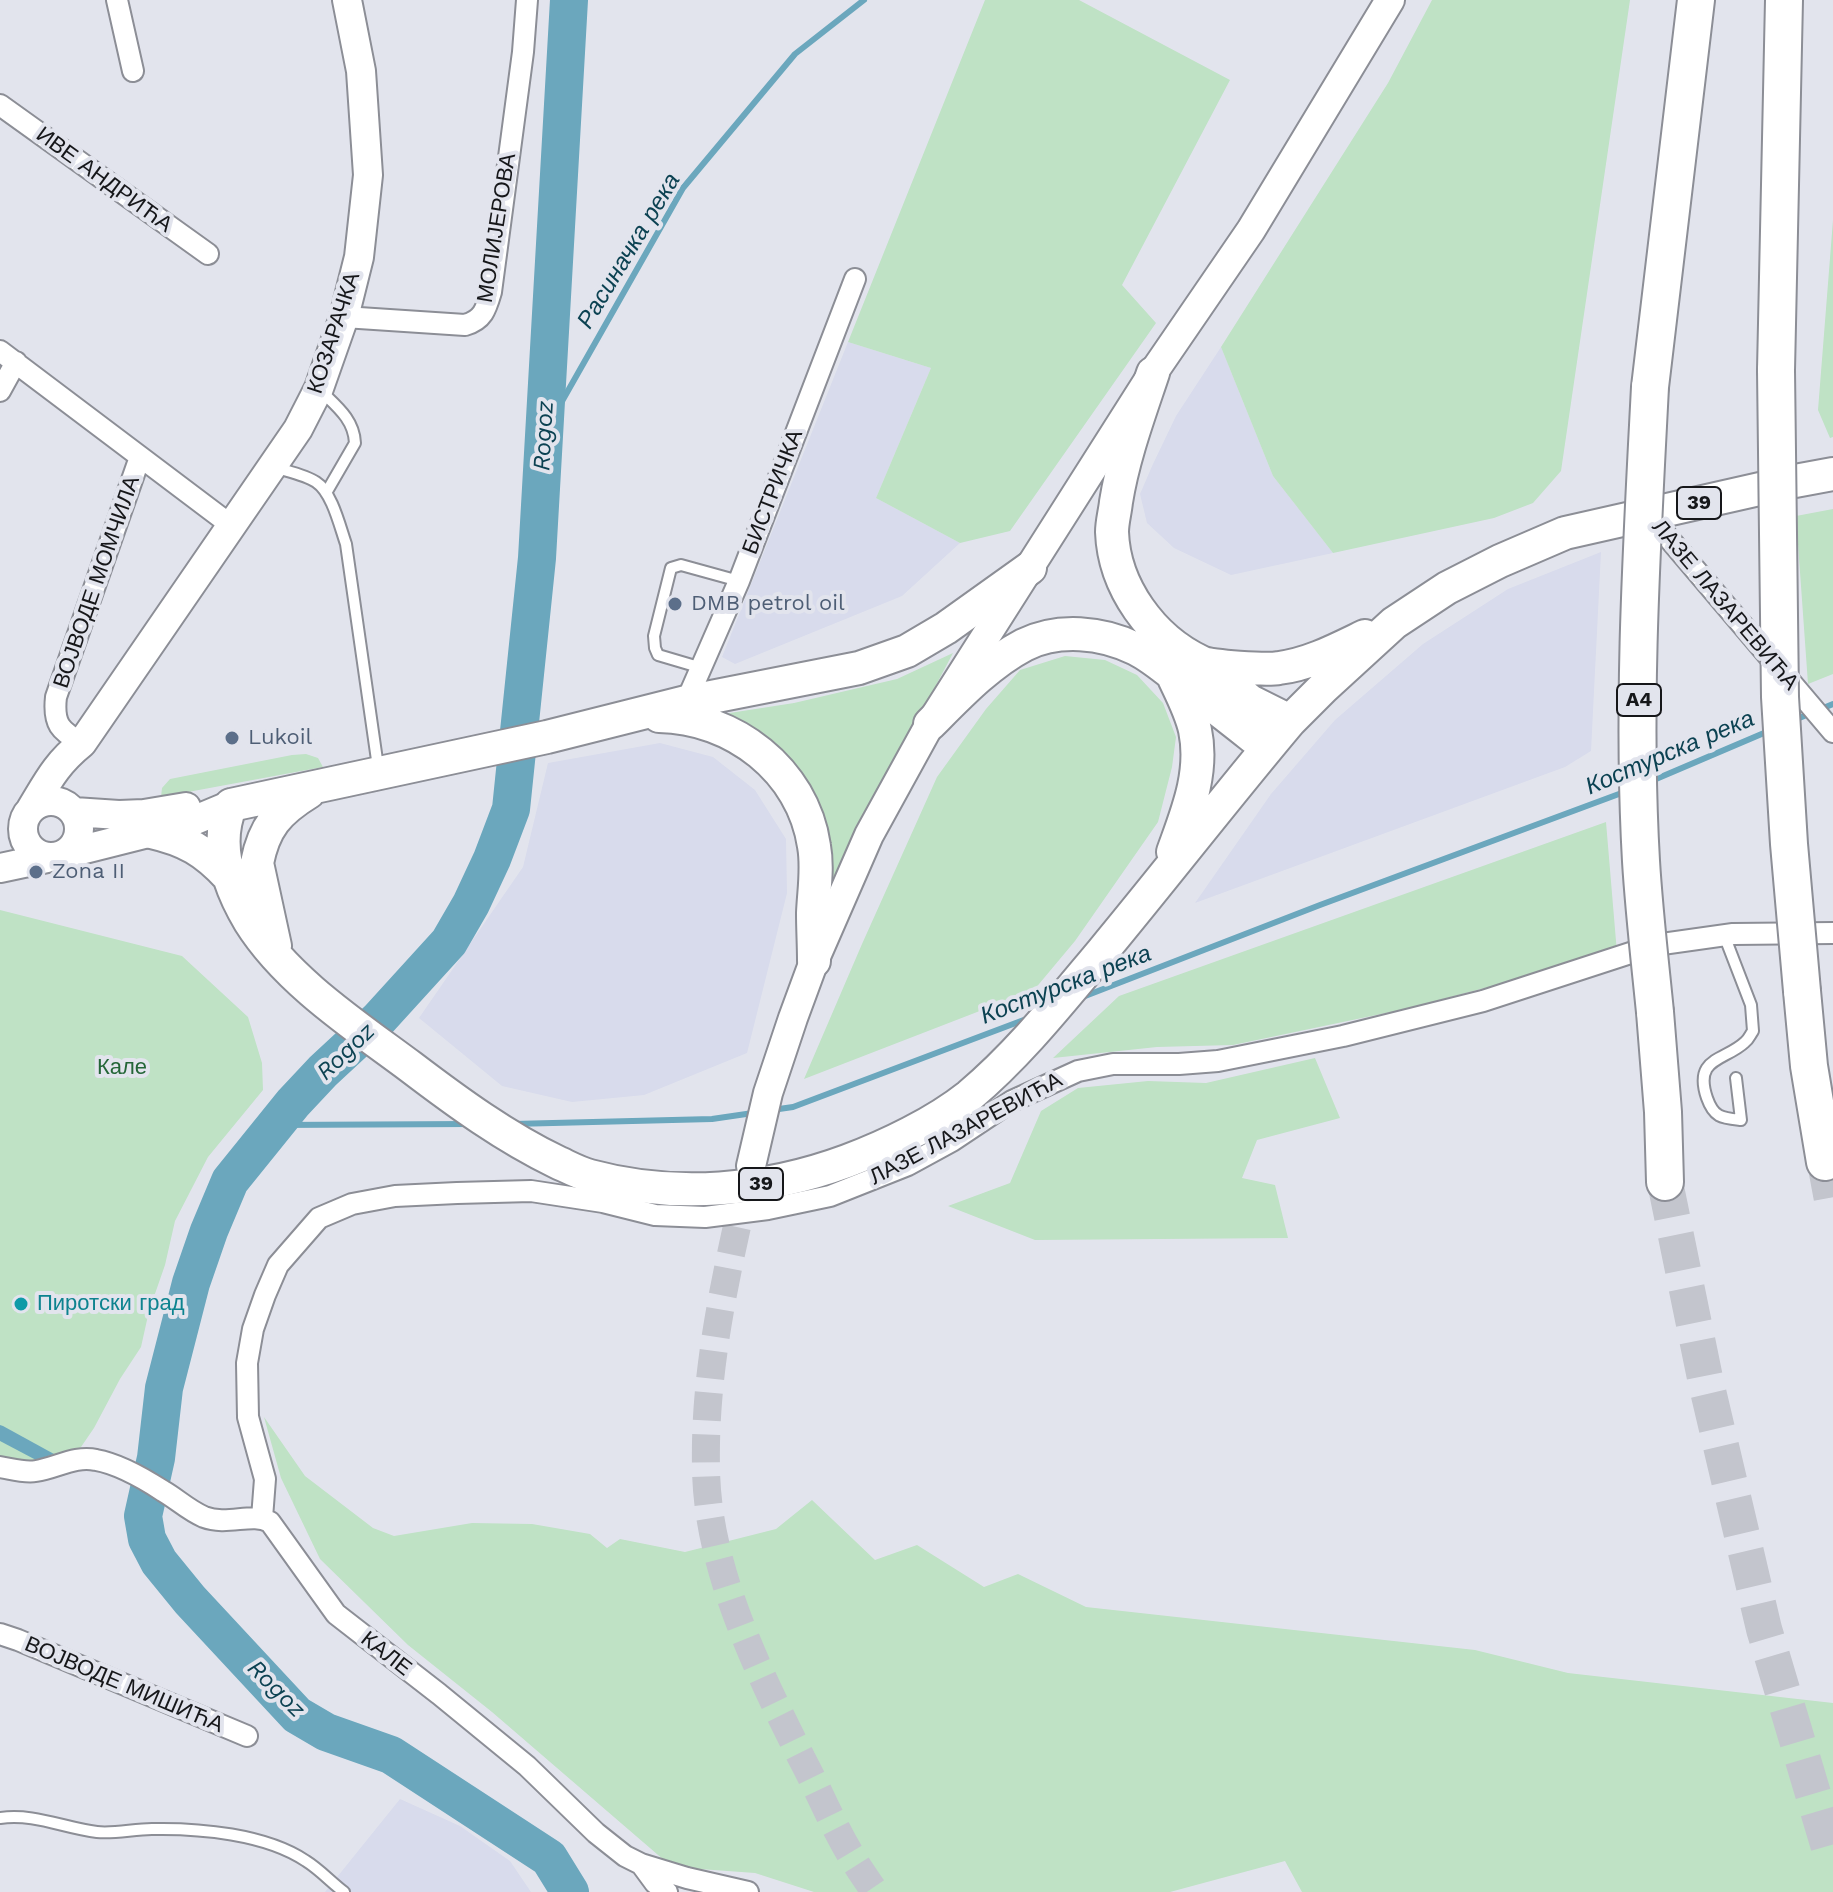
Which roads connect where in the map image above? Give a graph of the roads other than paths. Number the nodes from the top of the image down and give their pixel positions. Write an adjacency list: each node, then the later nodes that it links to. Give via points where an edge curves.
1 (117, 0): 7 (street)
2 (347, 0): 11 (main road, КОЗАРАЧКА, via 361,71 368,175 359,257)
3 (527, 0): 11 (street, МОЛИЈЕРОВА, via 486,310 465,325)
4 (1390, 0): 13 (main road, via 1251,230)
5 (1696, 0): 52 (highway, A4, bridge, via 1650,387 1640,572 1641,860)
6 (1784, 0): 51 (highway, bridge, via 1776,370 1780,697 1809,1066)
7 (133, 71)
8 (0, 105): 9 (street, ИВЕ АНДРИЋА)
9 (208, 254)
10 (855, 279): 23 (street, БИСТРИЧКА)
11 (344, 317): 14 (main road, КОЗАРАЧКА)
12 (8, 356): 15 (street); 16 (street)
13 (1153, 373): 22 (main road); 25 (main road, via 1119,482 1112,530 1115,558 1127,591 1147,620 1178,649)
14 (319, 388): 17 (main road, КОЗАРАЧКА); 19 (lane, via 352,423 355,434)
15 (0, 391)
16 (140, 457): 21 (street); 33 (street, ВОЈВОДЕ МОМЧИЛА, via 56,697 59,726)
17 (273, 466): 19 (lane, via 317,482); 21 (main road, КОЗАРАЧКА)
18 (1833, 474): 20 (main road, 39)
19 (326, 493): 35 (lane, via 346,544)
20 (1649, 515): 24 (main road, 39, via 1565,533 1447,588); 32 (street, ЛАЗЕ ЛАЗАРЕВИЋА)
21 (232, 526): 33 (main road, КОЗАРАЧКА)
22 (1030, 568): 28 (main road, via 907,651 859,668); 31 (main road)
23 (739, 581): 26 (street, БИСТРИЧКА); 26 (lane, via 681,565 671,568 655,648 658,655)
24 (1394, 623): 25 (main road, via 1322,657 1278,668); 30 (main road, 39)
25 (1204, 664): 30 (main road, via 1250,701)
26 (702, 668): 28 (street, БИСТРИЧКА)
27 (1173, 675): 31 (main road, via 1136,649 1106,638 1058,635 1025,645 1000,661); 34 (main road); 45 (main road, via 1195,731 1197,775)
28 (686, 702): 29 (main road)
29 (632, 716): 35 (main road); 48 (main road, via 680,716 713,726 779,768 796,792 814,844)
30 (1290, 721): 34 (main road, 39)
31 (930, 724): 48 (main road, via 869,835)
32 (1830, 729)
33 (82, 743): 38 (main road, КОЗАРАЧКА, via 67,794); 39 (main road, КОЗАРАЧКА, via 52,773)
34 (1267, 748): 45 (main road, 39)
35 (379, 773): 36 (main road)
36 (317, 786): 37 (main road); 44 (main road, via 275,818)
37 (231, 805): 38 (main road, via 132,814); 40 (main road); 44 (main road, 39, via 222,836)
38 (71, 809): 39 (main road, via 48,801); 42 (main road, via 79,831 72,848)
39 (28, 812): 41 (main road); 42 (main road, via 22,824 25,842 38,855)
40 (151, 832): 42 (main road); 44 (main road)
41 (0, 840)
42 (56, 856): 43 (main road)
43 (0, 868)
44 (243, 870): 45 (main road, 39, via 277,957 332,1007 440,1089 542,1155 585,1175 677,1190 759,1184 807,1174 848,1161 930,1121 967,1097 1038,1028)
45 (1164, 876)
46 (1833, 933): 47 (street, ЛАЗЕ ЛАЗАРЕВИЋА)
47 (1724, 935): 49 (lane, via 1751,1005 1753,1031 1705,1073 1711,1109 1721,1118 1741,1120); 54 (street, ЛАЗЕ ЛАЗАРЕВИЋА, via 1655,945 1483,1001 1343,1036 1218,1061 1113,1064 1078,1071 1012,1101 908,1165 830,1196 768,1209 705,1217 655,1215 531,1191 395,1196 352,1204 319,1218 278,1265 253,1329 247,1363 248,1417 265,1479)
48 (814, 961): 50 (main road, via 768,1093)
49 (1736, 1078)
50 (753, 1156)
51 (1825, 1162)
52 (1665, 1182)
53 (0, 1467): 54 (street, via 38,1471 95,1459 209,1518)
54 (262, 1518): 58 (street, КАЛЕ, via 336,1614 527,1766 596,1833)
55 (0, 1634): 56 (street, ВОЈВОДЕ МИШИЋА)
56 (247, 1736)
57 (0, 1818): 59 (lane, via 37,1818 99,1833 152,1829 257,1838 305,1860)
58 (641, 1864): 60 (street, КАЛЕ); 61 (street)
59 (344, 1892)
60 (667, 1892)
61 (748, 1892)

